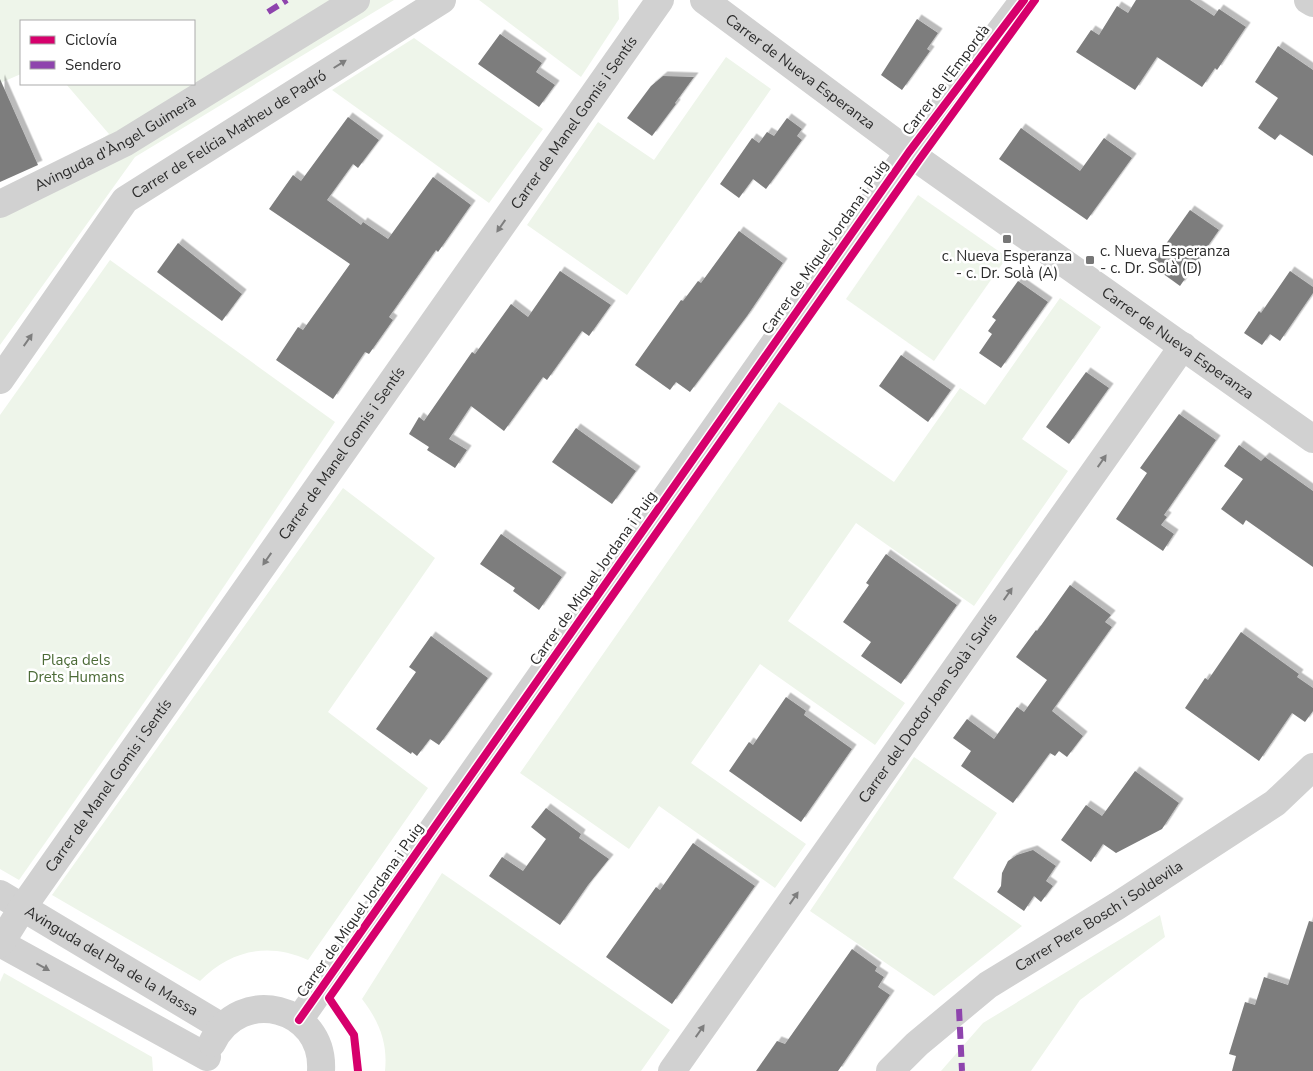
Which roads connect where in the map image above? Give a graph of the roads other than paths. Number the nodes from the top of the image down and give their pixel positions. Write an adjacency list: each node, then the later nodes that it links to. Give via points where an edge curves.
1 (356, 0): 9 (street, Avinguda d'Àngel Guimerà, via 124,143)
2 (442, 0): 11 (street, Carrer de Felícia Matheu de Padró, one-way to 2, via 125,200)
3 (660, 0): 14 (street, Carrer de Manel Gomis i Sentís, one-way to 14)
4 (704, 0): 8 (street, Carrer de Nueva Esperanza)
5 (1024, 0): 8 (street, Carrer de l'Empordà)
6 (1308, 0): 7 (street)
7 (1313, 4)
8 (909, 152): 10 (street, Carrer de Nueva Esperanza); 16 (street, Carrer de Miquel Jordana i Puig)
9 (0, 204)
10 (1183, 346): 12 (street, Carrer de Nueva Esperanza); 20 (street, Carrer del Doctor Joan Solà i Surís, one-way to 10)
11 (0, 380)
12 (1313, 439)
13 (1313, 767): 21 (street, Carrer Pere Bosch i Soldevila, via 1275,803 988,985)
14 (11, 900): 15 (street, Carrer de Manel Gomis i Sentís); 17 (street, Avinguda del Pla de la Massa)
15 (0, 944): 18 (street, one-way to 18)
16 (299, 1020): 17 (street, via 284,1012 259,1009 243,1013); 19 (street, via 317,1045)
17 (222, 1027): 18 (street, via 212,1041)
18 (207, 1064)
19 (321, 1071)
20 (672, 1071)
21 (890, 1071)

